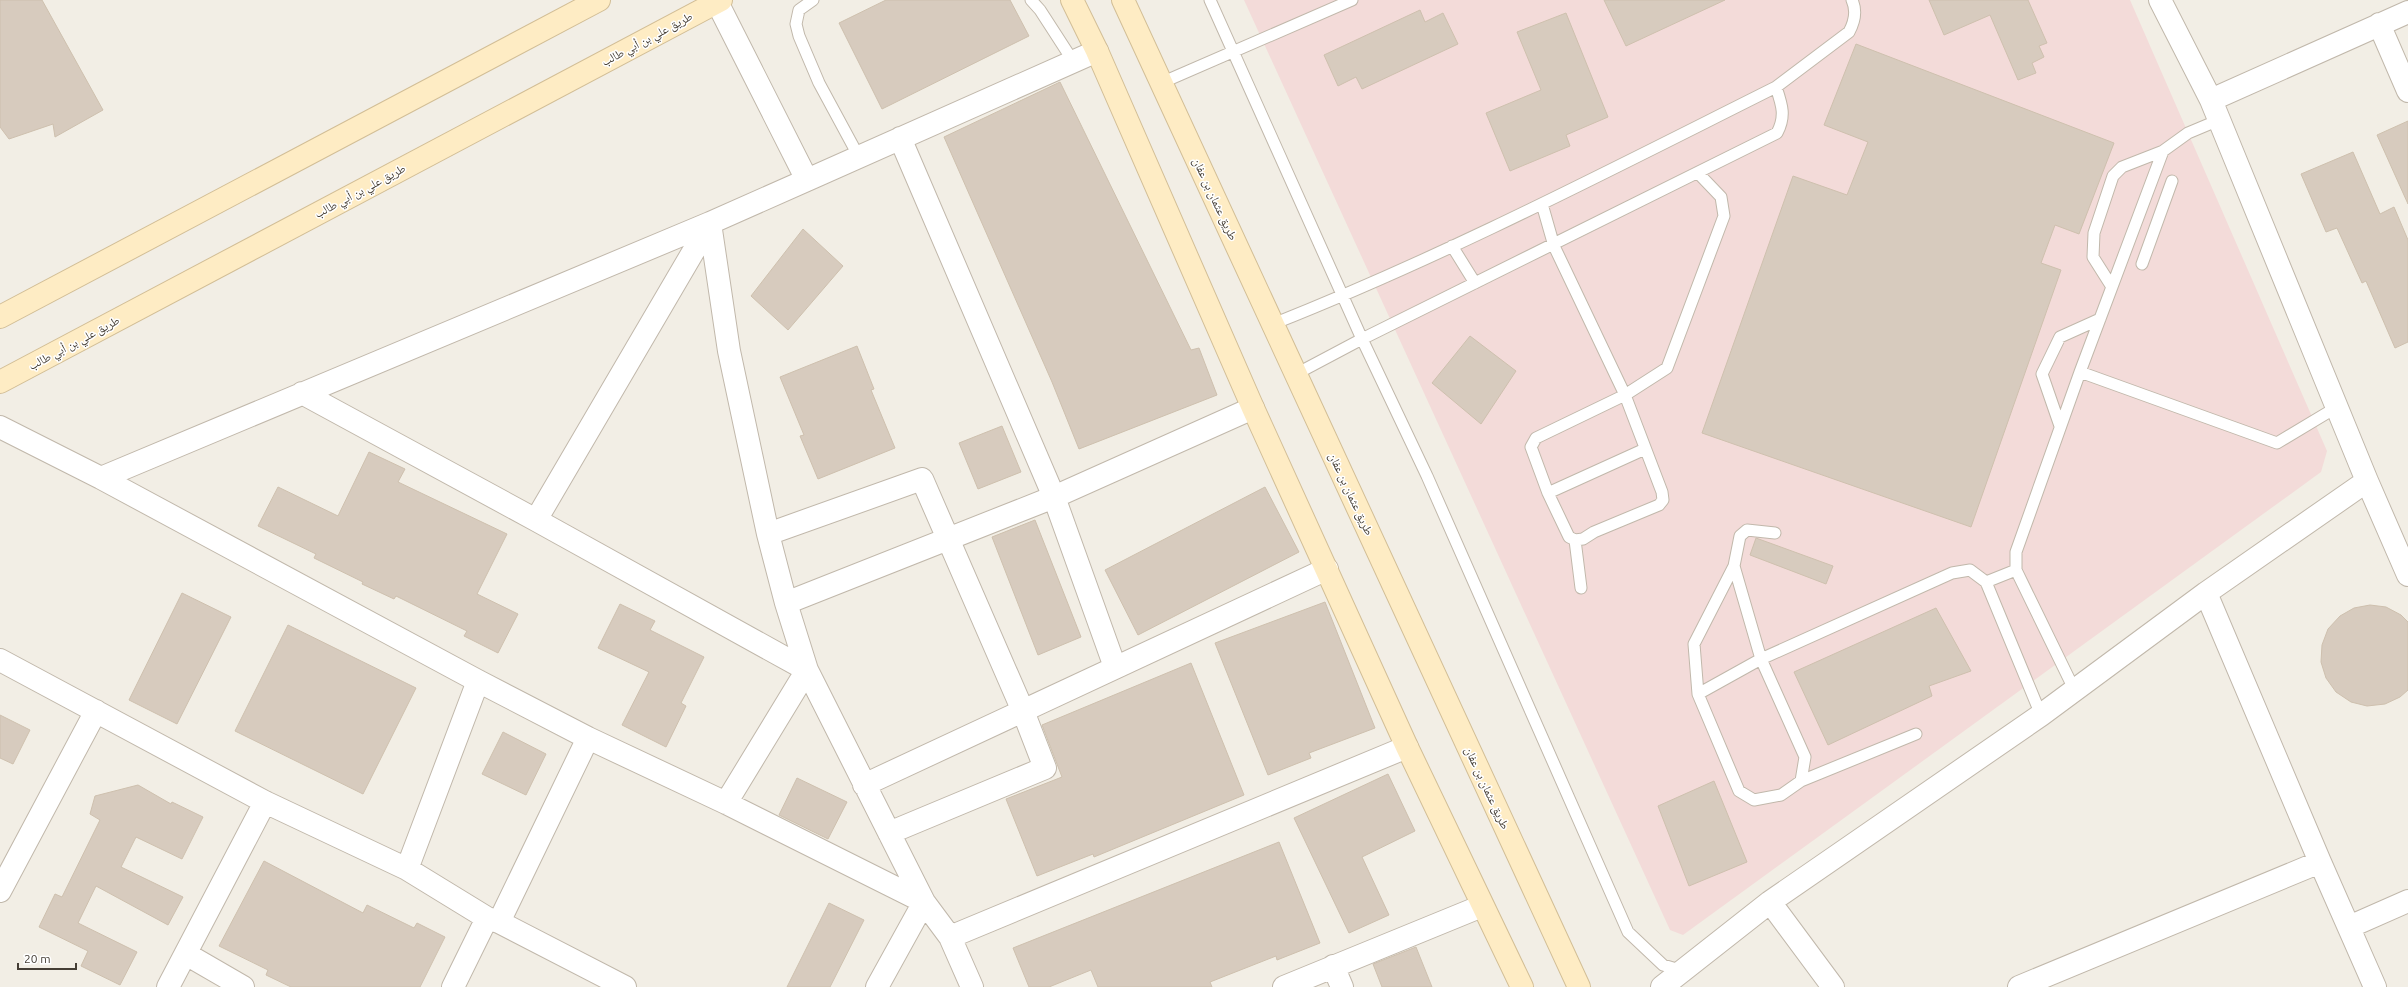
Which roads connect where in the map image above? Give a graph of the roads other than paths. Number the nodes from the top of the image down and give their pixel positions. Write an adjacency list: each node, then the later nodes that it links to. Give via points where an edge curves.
1 (600, 0): 35 (main road)
2 (813, 0): 23 (lane, via 799,10 796,24 799,36 819,83)
3 (1031, 0): 15 (lane)
4 (1072, 0): 13 (main road)
5 (1123, 0): 16 (main road, طريق عثمان بن عفان)
6 (1210, 0): 14 (lane)
7 (1352, 0): 14 (lane)
8 (1852, 0): 17 (lane, via 1856,9 1849,32)
9 (2160, 0): 19 (street)
10 (719, 1): 25 (street); 41 (main road, طريق علي بن أبي طالب)
11 (2408, 12): 12 (street)
12 (2379, 24): 18 (street); 19 (street)
13 (1097, 51): 15 (street); 45 (main road)
14 (1233, 52): 16 (lane); 34 (lane)
15 (1073, 61): 21 (street)
16 (1161, 83): 37 (main road, طريق عثمان بن عفان)
17 (1776, 87): 24 (lane, via 1783,110 1783,122 1778,133); 27 (lane)
18 (2408, 91)
19 (2211, 100): 20 (street)
20 (2219, 120): 22 (lane, via 2188,133); 44 (street)
21 (900, 138): 23 (street); 52 (street)
22 (2163, 152): 33 (lane); 33 (lane, via 2122,167 2113,176 2094,233 2093,257)
23 (859, 157): 25 (street)
24 (1698, 173): 30 (lane); 43 (lane, via 1721,197 1724,216 1667,368)
25 (807, 180): 28 (street)
26 (2172, 181): 31 (lane)
27 (1542, 204): 29 (lane); 30 (lane)
28 (710, 223): 42 (street); 53 (street); 55 (street, via 729,351)
29 (1452, 246): 32 (lane); 34 (lane)
30 (1554, 246): 32 (lane); 43 (lane)
31 (2142, 264)
32 (1475, 283): 38 (lane)
33 (2112, 287): 36 (lane)
34 (1344, 296): 37 (lane); 38 (lane)
35 (0, 317)
36 (2100, 318): 39 (lane); 46 (lane, via 2060,337 2042,374)
37 (1273, 324): 40 (main road, طريق عثمان بن عفان)
38 (1362, 339): 40 (lane); 96 (lane, via 1427,476 1628,932 1663,965)
39 (2080, 372): 44 (lane, via 2277,443); 46 (lane)
40 (1296, 374): 106 (main road, طريق عثمان بن عفان)
41 (0, 382)
42 (302, 393): 49 (street); 53 (street)
43 (1625, 396): 48 (lane); 51 (lane, via 1536,438 1531,447 1532,454)
44 (2337, 407): 50 (street)
45 (1253, 408): 52 (street); 59 (main road)
46 (2060, 426): 60 (lane, via 2016,552)
47 (0, 427): 49 (street)
48 (1645, 449): 51 (lane); 57 (lane, via 1662,492 1659,505)
49 (101, 478): 70 (street)
50 (2367, 481): 61 (street); 64 (street)
51 (1548, 493): 57 (lane, via 1569,537)
52 (1054, 497): 56 (street); 68 (street)
53 (536, 520): 69 (street)
54 (1775, 533): 58 (lane, via 1747,530 1740,536)
55 (768, 534): 56 (street, via 922,479); 65 (street)
56 (949, 538): 65 (street); 73 (street)
57 (1576, 540): 63 (lane)
58 (1734, 566): 66 (lane); 72 (lane, via 1694,644)
59 (1328, 569): 68 (street); 78 (main road)
60 (2016, 570): 62 (lane); 71 (lane)
61 (2408, 575)
62 (1986, 582): 66 (lane, via 1970,570 1952,573); 75 (lane)
63 (1581, 588)
64 (2206, 593): 71 (street); 84 (street)
65 (786, 603): 69 (street)
66 (1761, 659): 72 (lane); 79 (lane, via 1805,757)
67 (0, 660): 74 (street)
68 (1115, 667): 73 (street)
69 (807, 670): 80 (street); 82 (street)
70 (478, 681): 77 (street); 85 (street)
71 (2074, 688): 75 (street)
72 (1698, 694): 79 (lane, via 1739,791 1754,800 1781,794)
73 (1023, 710): 80 (street); 83 (street, via 1045,768)
74 (96, 711): 81 (street); 86 (street)
75 (2041, 715): 88 (street)
76 (1916, 734): 79 (lane)
77 (588, 738): 82 (street); 91 (street)
78 (1407, 747): 90 (main road); 93 (street)
79 (1801, 781)
80 (864, 785): 83 (street)
81 (265, 802): 85 (street); 94 (street)
82 (726, 803): 87 (street)
83 (889, 833): 87 (street)
84 (2320, 862): 92 (street); 109 (street)
85 (407, 868): 91 (street)
86 (0, 891)
87 (924, 902): 93 (street); 101 (street)
88 (1770, 902): 96 (street); 108 (street)
89 (2408, 902): 92 (street)
90 (1482, 906): 95 (street); 105 (main road)
91 (493, 920): 99 (street); 100 (street)
92 (2349, 927): 110 (street)
93 (950, 937): 102 (street)
94 (186, 954): 97 (street); 98 (street)
95 (1333, 966): 103 (street); 104 (street)
96 (1683, 971): 107 (street)
97 (168, 987)
98 (243, 987)
99 (453, 987)
100 (624, 987)
101 (877, 987)
102 (972, 987)
103 (1284, 987)
104 (1342, 987)
105 (1522, 987)
106 (1579, 987)
107 (1662, 987)
108 (1833, 987)
109 (2019, 987)
110 (2375, 987)

